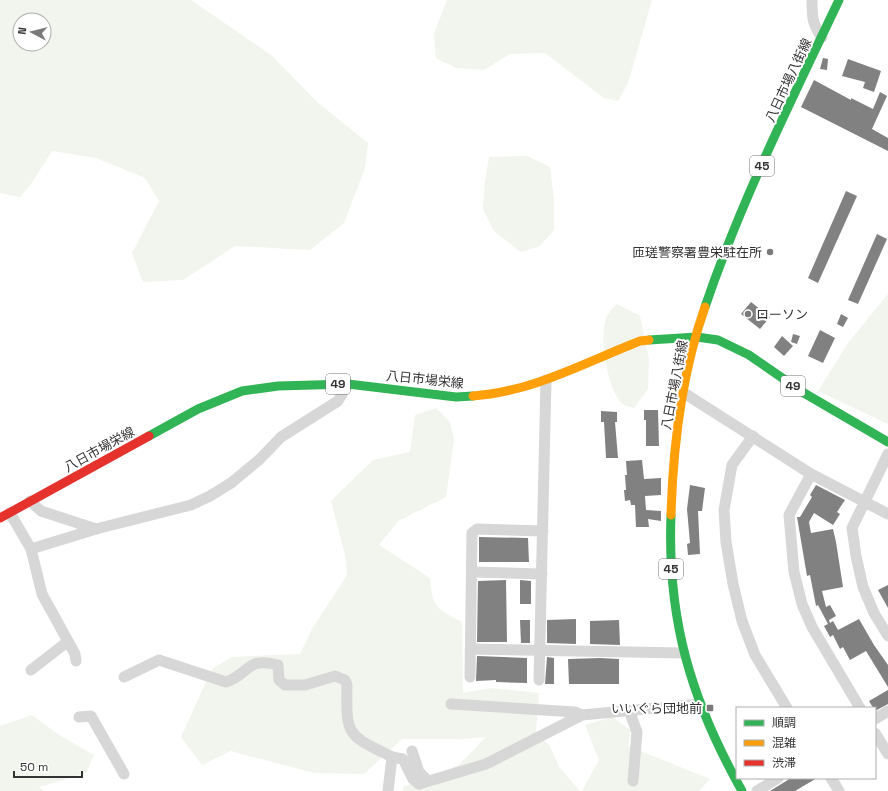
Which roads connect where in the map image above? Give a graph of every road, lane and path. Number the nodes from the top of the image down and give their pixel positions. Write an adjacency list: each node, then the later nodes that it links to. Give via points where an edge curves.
1 (812, 0): 3 (street, via 812,18 815,28)
2 (840, 0): 3 (main road, 八日市場八街線 / 45)
3 (822, 36): 4 (main road, 八日市場八街線 / 45, via 731,236)
4 (697, 337): 5 (main road, 八日市場栄線 / 49, via 640,342); 7 (main road, 八日市場八街線 / 45); 9 (main road, 八日市場栄線 / 49, via 718,340 749,355 804,393)
5 (546, 380): 6 (main road, 八日市場栄線 / 49, via 484,395 456,397); 17 (street)
6 (348, 384): 12 (main road, 八日市場栄線 / 49, via 278,386 242,391 198,409); 16 (street, via 338,401 287,433 231,483 210,496 191,505)
7 (684, 393): 8 (street); 25 (main road, 八日市場八街線 / 45, via 670,507 675,613)
8 (753, 436): 11 (street); 33 (street, via 732,465 724,510 726,542 742,621 756,655)
9 (888, 442)
10 (888, 454): 13 (street)
11 (810, 474): 13 (street); 34 (street, via 789,515 794,572 802,604 812,627)
12 (30, 501): 15 (main road, 八日市場栄線 / 49); 16 (street, via 42,511)
13 (866, 503): 14 (street); 21 (street, via 852,528 856,556 863,587 874,613)
14 (888, 514)
15 (5, 515): 18 (street)
16 (96, 529): 18 (street)
17 (543, 532): 19 (street, via 477,528 472,533); 20 (street)
18 (31, 549): 22 (street, via 42,594)
19 (472, 572): 20 (street); 23 (street)
20 (542, 574): 24 (street)
21 (888, 636)
22 (67, 642): 26 (street); 27 (street)
23 (471, 649): 24 (street); 29 (street)
24 (540, 650): 25 (street); 30 (street)
25 (683, 653): 32 (main road, 八日市場八街線 / 45)
26 (76, 661)
27 (31, 670)
28 (124, 677): 43 (street, via 159,660 226,682 254,664 266,662 278,665 279,680 285,685 305,685 335,676 340,677 347,685 346,719 349,728 362,742)
29 (470, 677)
30 (539, 680)
31 (450, 704): 37 (street, via 575,712)
32 (700, 704): 35 (street); 50 (main road, 八日市場八街線 / 45, via 711,732)
33 (786, 707)
34 (859, 707)
35 (630, 710): 37 (street); 48 (street, via 637,732)
36 (888, 711): 39 (street)
37 (582, 715): 47 (street, via 486,764)
38 (78, 717): 44 (street, via 91,716)
39 (876, 718)
40 (876, 735): 42 (street)
41 (412, 751): 47 (street, via 419,772)
42 (888, 754)
43 (392, 757): 47 (street, via 403,759 416,783); 49 (street)
44 (124, 774)
45 (776, 779): 51 (street)
46 (832, 779): 52 (street)
47 (428, 781)
48 (633, 781)
49 (388, 791)
50 (742, 791)
51 (757, 791)
52 (839, 791)

